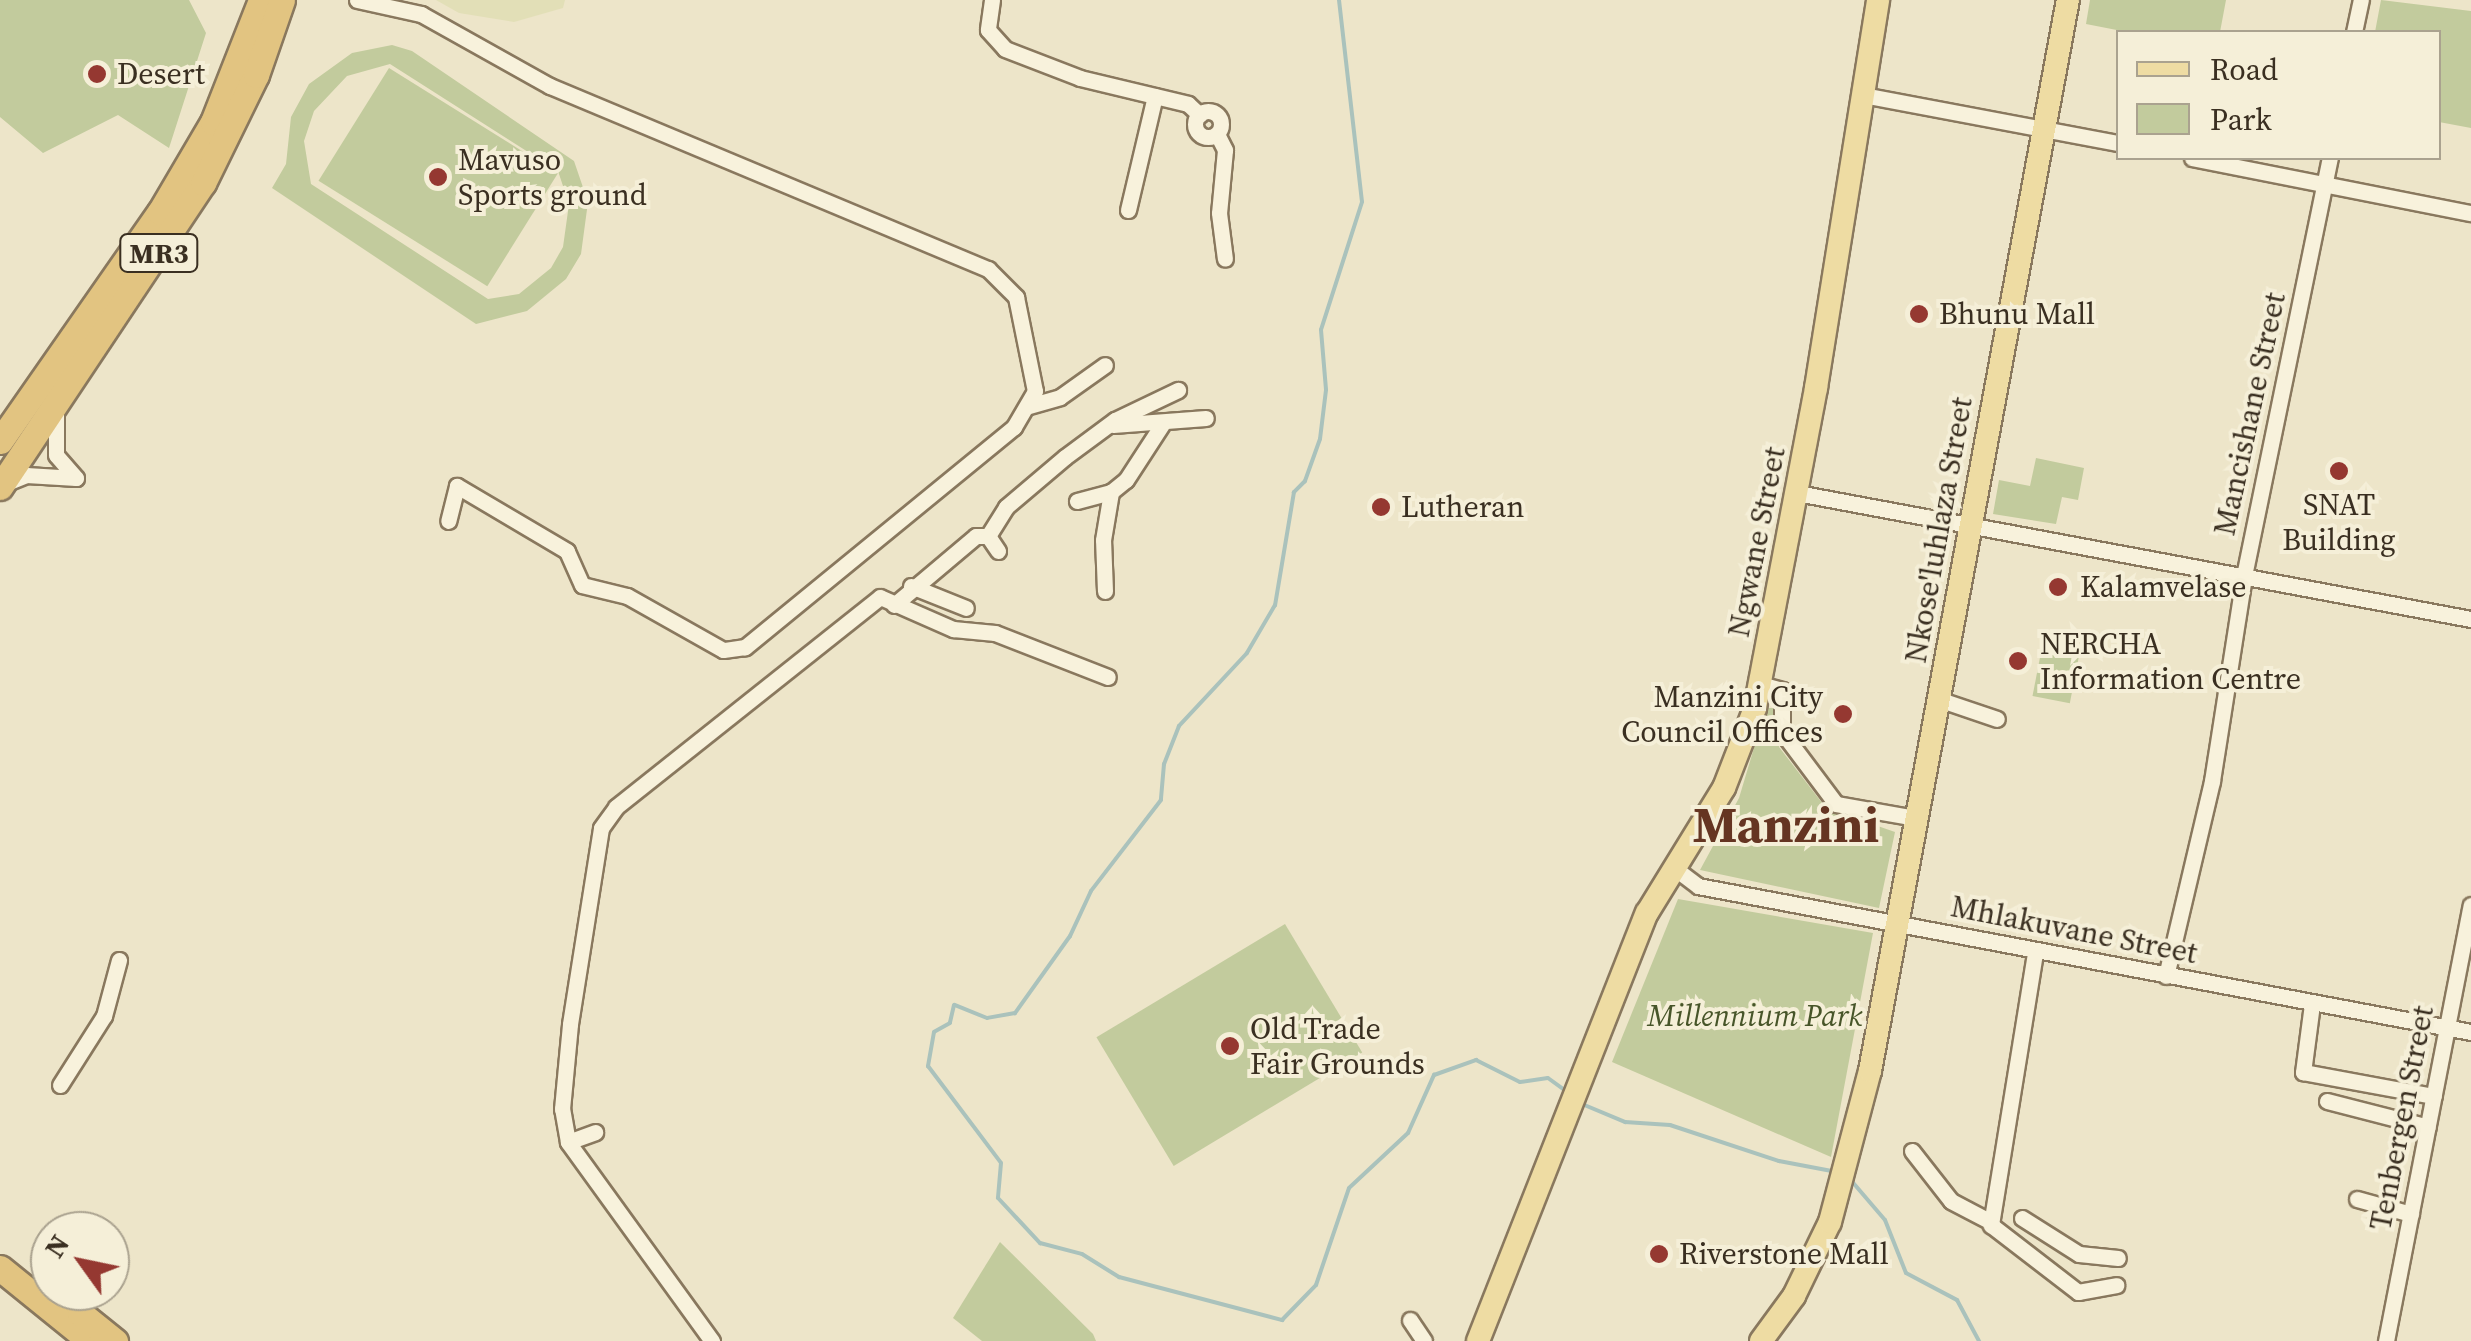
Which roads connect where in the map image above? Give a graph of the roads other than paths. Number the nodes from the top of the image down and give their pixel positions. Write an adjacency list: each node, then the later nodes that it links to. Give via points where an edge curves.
1 (261, 0): 26 (highway, MR3, via 214,122 134,253)
2 (282, 0): 19 (highway, MR3, via 256,76 203,183)
3 (356, 0): 22 (street, via 421,14 550,86 988,269 1016,297 1035,391)
4 (992, 0): 10 (street, via 988,30 1005,49 1080,78)
5 (1878, 0): 9 (main road, Ngwane Street)
6 (2068, 0): 11 (main road, Nkose'luhlaza Street)
7 (2360, 0): 8 (street)
8 (2354, 30)
9 (1863, 95): 11 (street); 31 (main road, Ngwane Street)
10 (1156, 96): 16 (street); 18 (street, via 1188,104 1200,114 1198,133 1217,134 1225,150 1219,213)
11 (2042, 128): 12 (street); 34 (main road, Nkose'luhlaza Street)
12 (2116, 143)
13 (2202, 160): 15 (street)
14 (2330, 160): 15 (street, Mancishane Street)
15 (2325, 184): 17 (street); 37 (street, Mancishane Street)
16 (1128, 210)
17 (2471, 213)
18 (1225, 259)
19 (92, 351): 27 (highway, MR3); 28 (street, via 52,431 56,455)
20 (1105, 365): 22 (street, via 1060,397)
21 (1178, 390): 25 (street)
22 (1030, 406): 33 (street, via 1014,427 744,647 723,650 627,596 582,585 566,551 458,486)
23 (1206, 418): 24 (street)
24 (1163, 423): 25 (street); 30 (street, via 1141,461)
25 (1104, 429): 35 (street, via 1006,507)
26 (4, 435): 27 (street)
27 (28, 448): 28 (street); 29 (highway, MR3)
28 (76, 478): 29 (street, via 26,475)
29 (1, 486)
30 (1111, 492): 32 (street); 39 (street, via 1102,540)
31 (1797, 493): 34 (street); 44 (main road, Ngwane Street)
32 (1077, 501)
33 (448, 521)
34 (1970, 527): 37 (street); 45 (main road, Nkose'luhlaza Street)
35 (988, 536): 36 (street); 38 (street, via 963,543)
36 (998, 551)
37 (2244, 576): 42 (street); 53 (street, Mancishane Street, via 2212,780)
38 (911, 586): 40 (street); 41 (street)
39 (1105, 590)
40 (894, 605): 43 (street, via 953,629 994,633); 62 (street, via 880,597 616,807 601,828 570,1024 562,1109)
41 (966, 608)
42 (2471, 619)
43 (1108, 677)
44 (1760, 684): 47 (street, via 1782,690 1782,732 1836,804); 48 (main road, Ngwane Street, via 1724,788)
45 (1938, 699): 46 (street); 47 (main road, Nkose'luhlaza Street)
46 (1997, 718)
47 (1915, 818): 50 (main road, Nkose'luhlaza Street)
48 (1674, 867): 50 (street, Mhlakuvane Street, via 1698,886); 80 (main road, Ngwane Street, via 1647,913 1586,1060)
49 (2471, 905): 55 (street, Tenbergen Street)
50 (1892, 925): 51 (street, Mhlakuvane Street); 75 (main road, Nkose'luhlaza Street, via 1870,1071 1830,1222)
51 (2035, 953): 53 (street, Mhlakuvane Street); 67 (street)
52 (119, 960): 57 (street, via 104,1016)
53 (2166, 976): 54 (street, Mhlakuvane Street)
54 (2312, 1004): 55 (street, Mhlakuvane Street); 58 (street, via 2302,1072)
55 (2448, 1027): 56 (street, Mhlakuvane Street); 58 (street, Tenbergen Street)
56 (2471, 1032)
57 (60, 1085)
58 (2434, 1096): 60 (street, Tenbergen Street)
59 (2327, 1101): 60 (street)
60 (2428, 1127): 65 (street, Tenbergen Street)
61 (595, 1132): 62 (street)
62 (568, 1142): 78 (street)
63 (1912, 1151): 67 (street, via 1951,1201)
64 (2356, 1199): 65 (street)
65 (2411, 1214): 82 (street, Tenbergen Street)
66 (2022, 1218): 69 (street, via 2079,1254)
67 (1991, 1222): 72 (street, via 2078,1292)
68 (0, 1248): 71 (highway)
69 (2118, 1258)
70 (0, 1268): 76 (highway)
71 (30, 1272)
72 (2116, 1285)
73 (78, 1311): 77 (highway)
74 (1410, 1320): 79 (street)
75 (1767, 1336): 81 (street)
76 (90, 1341)
77 (115, 1341)
78 (712, 1341)
79 (1424, 1341)
80 (1478, 1341)
81 (1746, 1341)
82 (2386, 1341)

